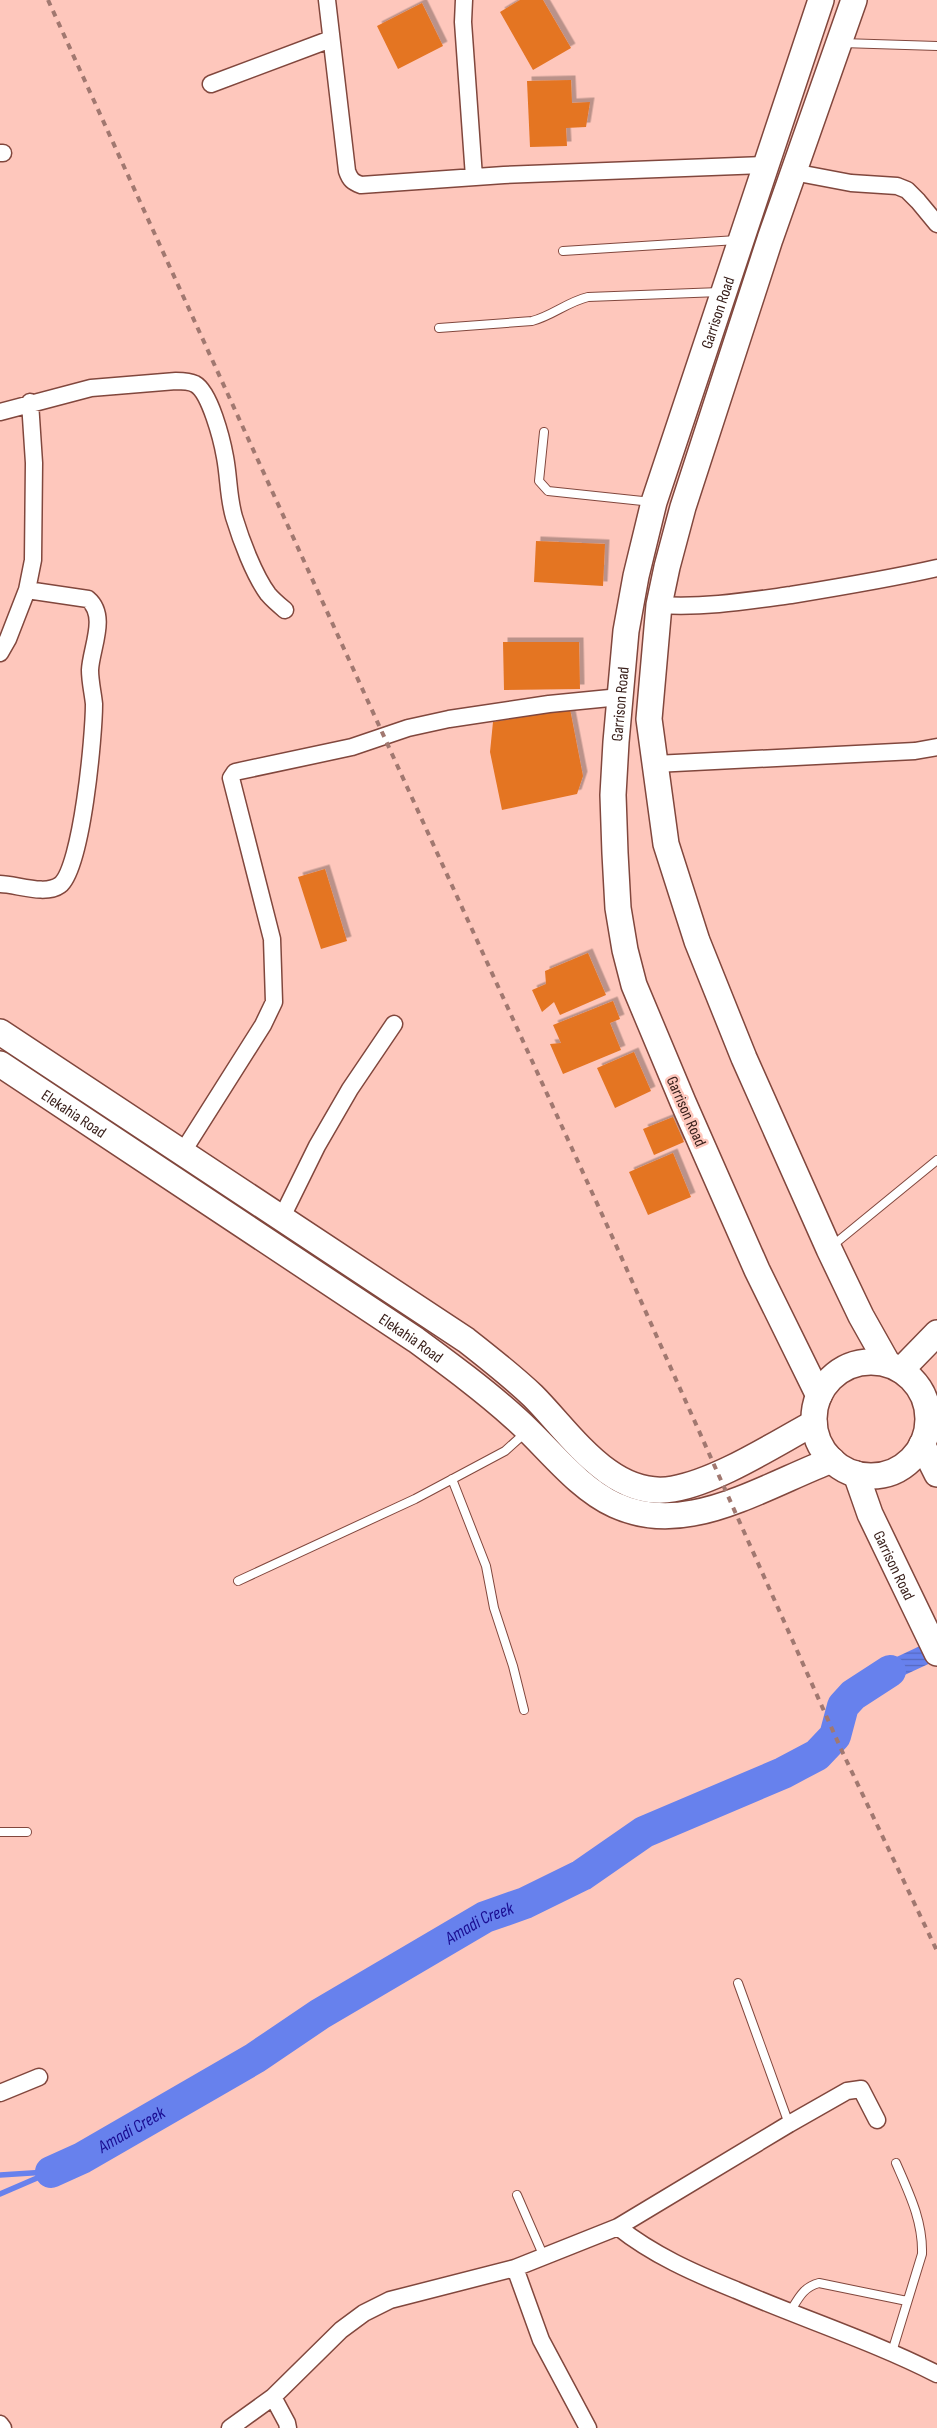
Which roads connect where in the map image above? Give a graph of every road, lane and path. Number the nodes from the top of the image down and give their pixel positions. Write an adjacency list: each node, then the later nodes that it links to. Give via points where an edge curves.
1 (327, 0): 5 (street)
2 (464, 0): 11 (street)
3 (821, 0): 9 (main road, Garrison Road)
4 (854, 0): 6 (main road, Garrison Road)
5 (331, 39): 8 (street); 11 (street, via 347,171 351,180 362,185)
6 (839, 43): 7 (lane); 10 (main road, Garrison Road)
7 (937, 46)
8 (211, 84)
9 (766, 165): 11 (street); 13 (main road, Garrison Road)
10 (793, 172): 12 (street, via 851,183 897,186 907,190); 23 (main road, Garrison Road, via 709,423 666,568)
11 (474, 177)
12 (937, 224)
13 (742, 240): 14 (lane); 15 (main road, Garrison Road)
14 (563, 251)
15 (725, 292): 16 (lane, via 588,298 576,300 532,321); 20 (main road, Garrison Road)
16 (439, 328)
17 (30, 402): 18 (street); 22 (street, via 34,511 33,560); 24 (street, via 91,388 182,381 196,384 207,400 217,427 225,457 228,496 242,537 268,594)
18 (0, 412)
19 (544, 432): 20 (lane, via 539,481 548,491)
20 (654, 502): 26 (main road, Garrison Road, via 626,631)
21 (937, 568): 23 (street, via 878,582 733,604 695,608)
22 (27, 590): 25 (street); 29 (street, via 88,599 96,609 98,628 90,657 94,702 90,773 68,872 62,882 47,889)
23 (659, 605): 28 (main road, Garrison Road, via 649,719)
24 (285, 610)
25 (0, 653)
26 (620, 697): 33 (street, via 448,719 408,728 352,747 235,772 231,778 272,939 274,1002 263,1025); 40 (main road, Garrison Road, via 613,795 615,853 618,908 634,985 757,1270)
27 (937, 748): 28 (street)
28 (654, 764): 36 (main road, Garrison Road, via 666,844 697,941 744,1058)
29 (0, 884)
30 (394, 1024): 35 (street, via 317,1146)
31 (0, 1032): 33 (main road, Elekahia Road)
32 (0, 1064): 42 (main road, Elekahia Road, via 416,1340 471,1380)
33 (182, 1153): 35 (main road, Elekahia Road)
34 (937, 1160): 36 (lane)
35 (282, 1217): 41 (main road, Elekahia Road, via 466,1340 533,1397 604,1470 628,1483 651,1489 672,1489 702,1480)
36 (829, 1248): 38 (main road, Garrison Road, via 861,1316)
37 (937, 1332): 38 (main road)
38 (894, 1367): 39 (main road); 40 (main road, via 874,1361 847,1366 826,1384)
39 (931, 1395): 43 (main road)
40 (819, 1396): 41 (main road)
41 (814, 1423): 44 (main road, via 820,1443)
42 (529, 1430): 44 (main road, Elekahia Road, via 574,1476 599,1496 646,1515 694,1513); 47 (lane, via 505,1451)
43 (922, 1444): 45 (main road, via 910,1460 893,1472 875,1476); 46 (main road)
44 (832, 1460): 45 (main road)
45 (856, 1474): 49 (main road, Garrison Road, via 870,1514)
46 (937, 1474)
47 (452, 1479): 48 (lane, via 416,1499); 50 (lane, via 486,1566 494,1608)
48 (238, 1581)
49 (937, 1653)
50 (524, 1710)
51 (0, 1832): 52 (lane)
52 (27, 1832)
53 (738, 1983): 57 (lane)
54 (39, 2077): 55 (street)
55 (0, 2094)
56 (877, 2120): 57 (street, via 861,2090 847,2091)
57 (789, 2124): 60 (street)
58 (896, 2163): 63 (lane, via 919,2218 922,2240 922,2254)
59 (517, 2195): 61 (lane)
60 (618, 2227): 61 (street); 64 (street, via 642,2246 708,2279)
61 (544, 2257): 62 (street)
62 (515, 2268): 67 (street, via 390,2300 364,2313 340,2330); 72 (street, via 541,2340)
63 (907, 2301): 64 (lane, via 819,2283 802,2293); 65 (lane)
64 (789, 2313): 65 (street)
65 (892, 2352): 66 (street)
66 (937, 2374)
67 (273, 2397): 70 (street); 71 (street)
68 (0, 2424): 69 (street)
69 (2, 2428)
70 (230, 2428)
71 (288, 2428)
72 (588, 2428)

